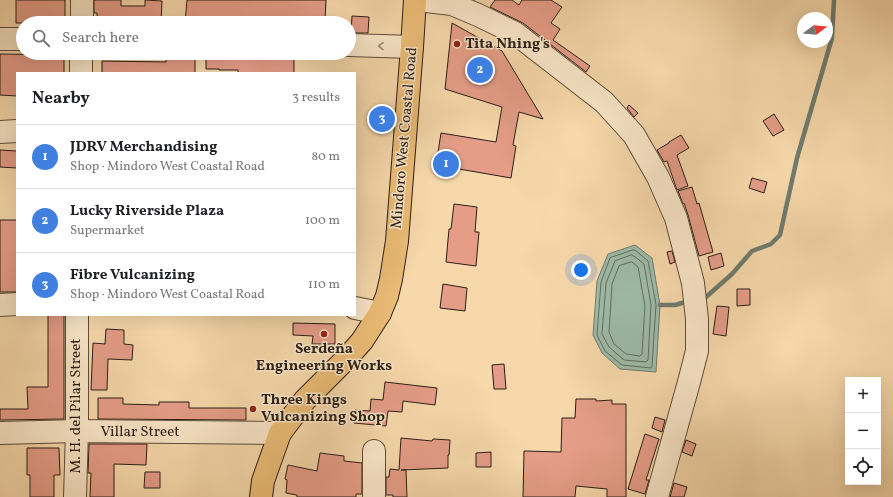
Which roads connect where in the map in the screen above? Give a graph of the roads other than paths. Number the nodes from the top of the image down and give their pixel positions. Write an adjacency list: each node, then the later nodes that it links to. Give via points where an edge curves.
1 (82, 0): 4 (street)
2 (415, 0): 8 (main road, Mindoro West Coastal Road)
3 (418, 0): 25 (street, via 452,4 515,34 604,102 634,135 658,177 676,218 693,282 697,351)
4 (82, 16)
5 (0, 39): 6 (street)
6 (16, 39)
7 (356, 45): 8 (street, one-way to 7)
8 (412, 47): 16 (main road, Mindoro West Coastal Road, via 397,241 387,296)
9 (82, 60): 10 (street)
10 (81, 72)
11 (16, 130): 12 (street)
12 (0, 132)
13 (0, 304): 14 (street)
14 (16, 304)
15 (356, 308): 16 (street)
16 (380, 312): 20 (main road, Mindoro West Coastal Road, via 362,341 304,400)
17 (77, 316): 18 (street, M. H. del Pilar Street)
18 (77, 432): 19 (street, Villar Street); 20 (street, Villar Street); 22 (street, M. H. del Pilar Street)
19 (0, 433)
20 (280, 433): 23 (main road, Mindoro West Coastal Road, via 263,481)
21 (374, 451): 24 (street)
22 (75, 497)
23 (261, 497)
24 (374, 497)
25 (657, 497)

